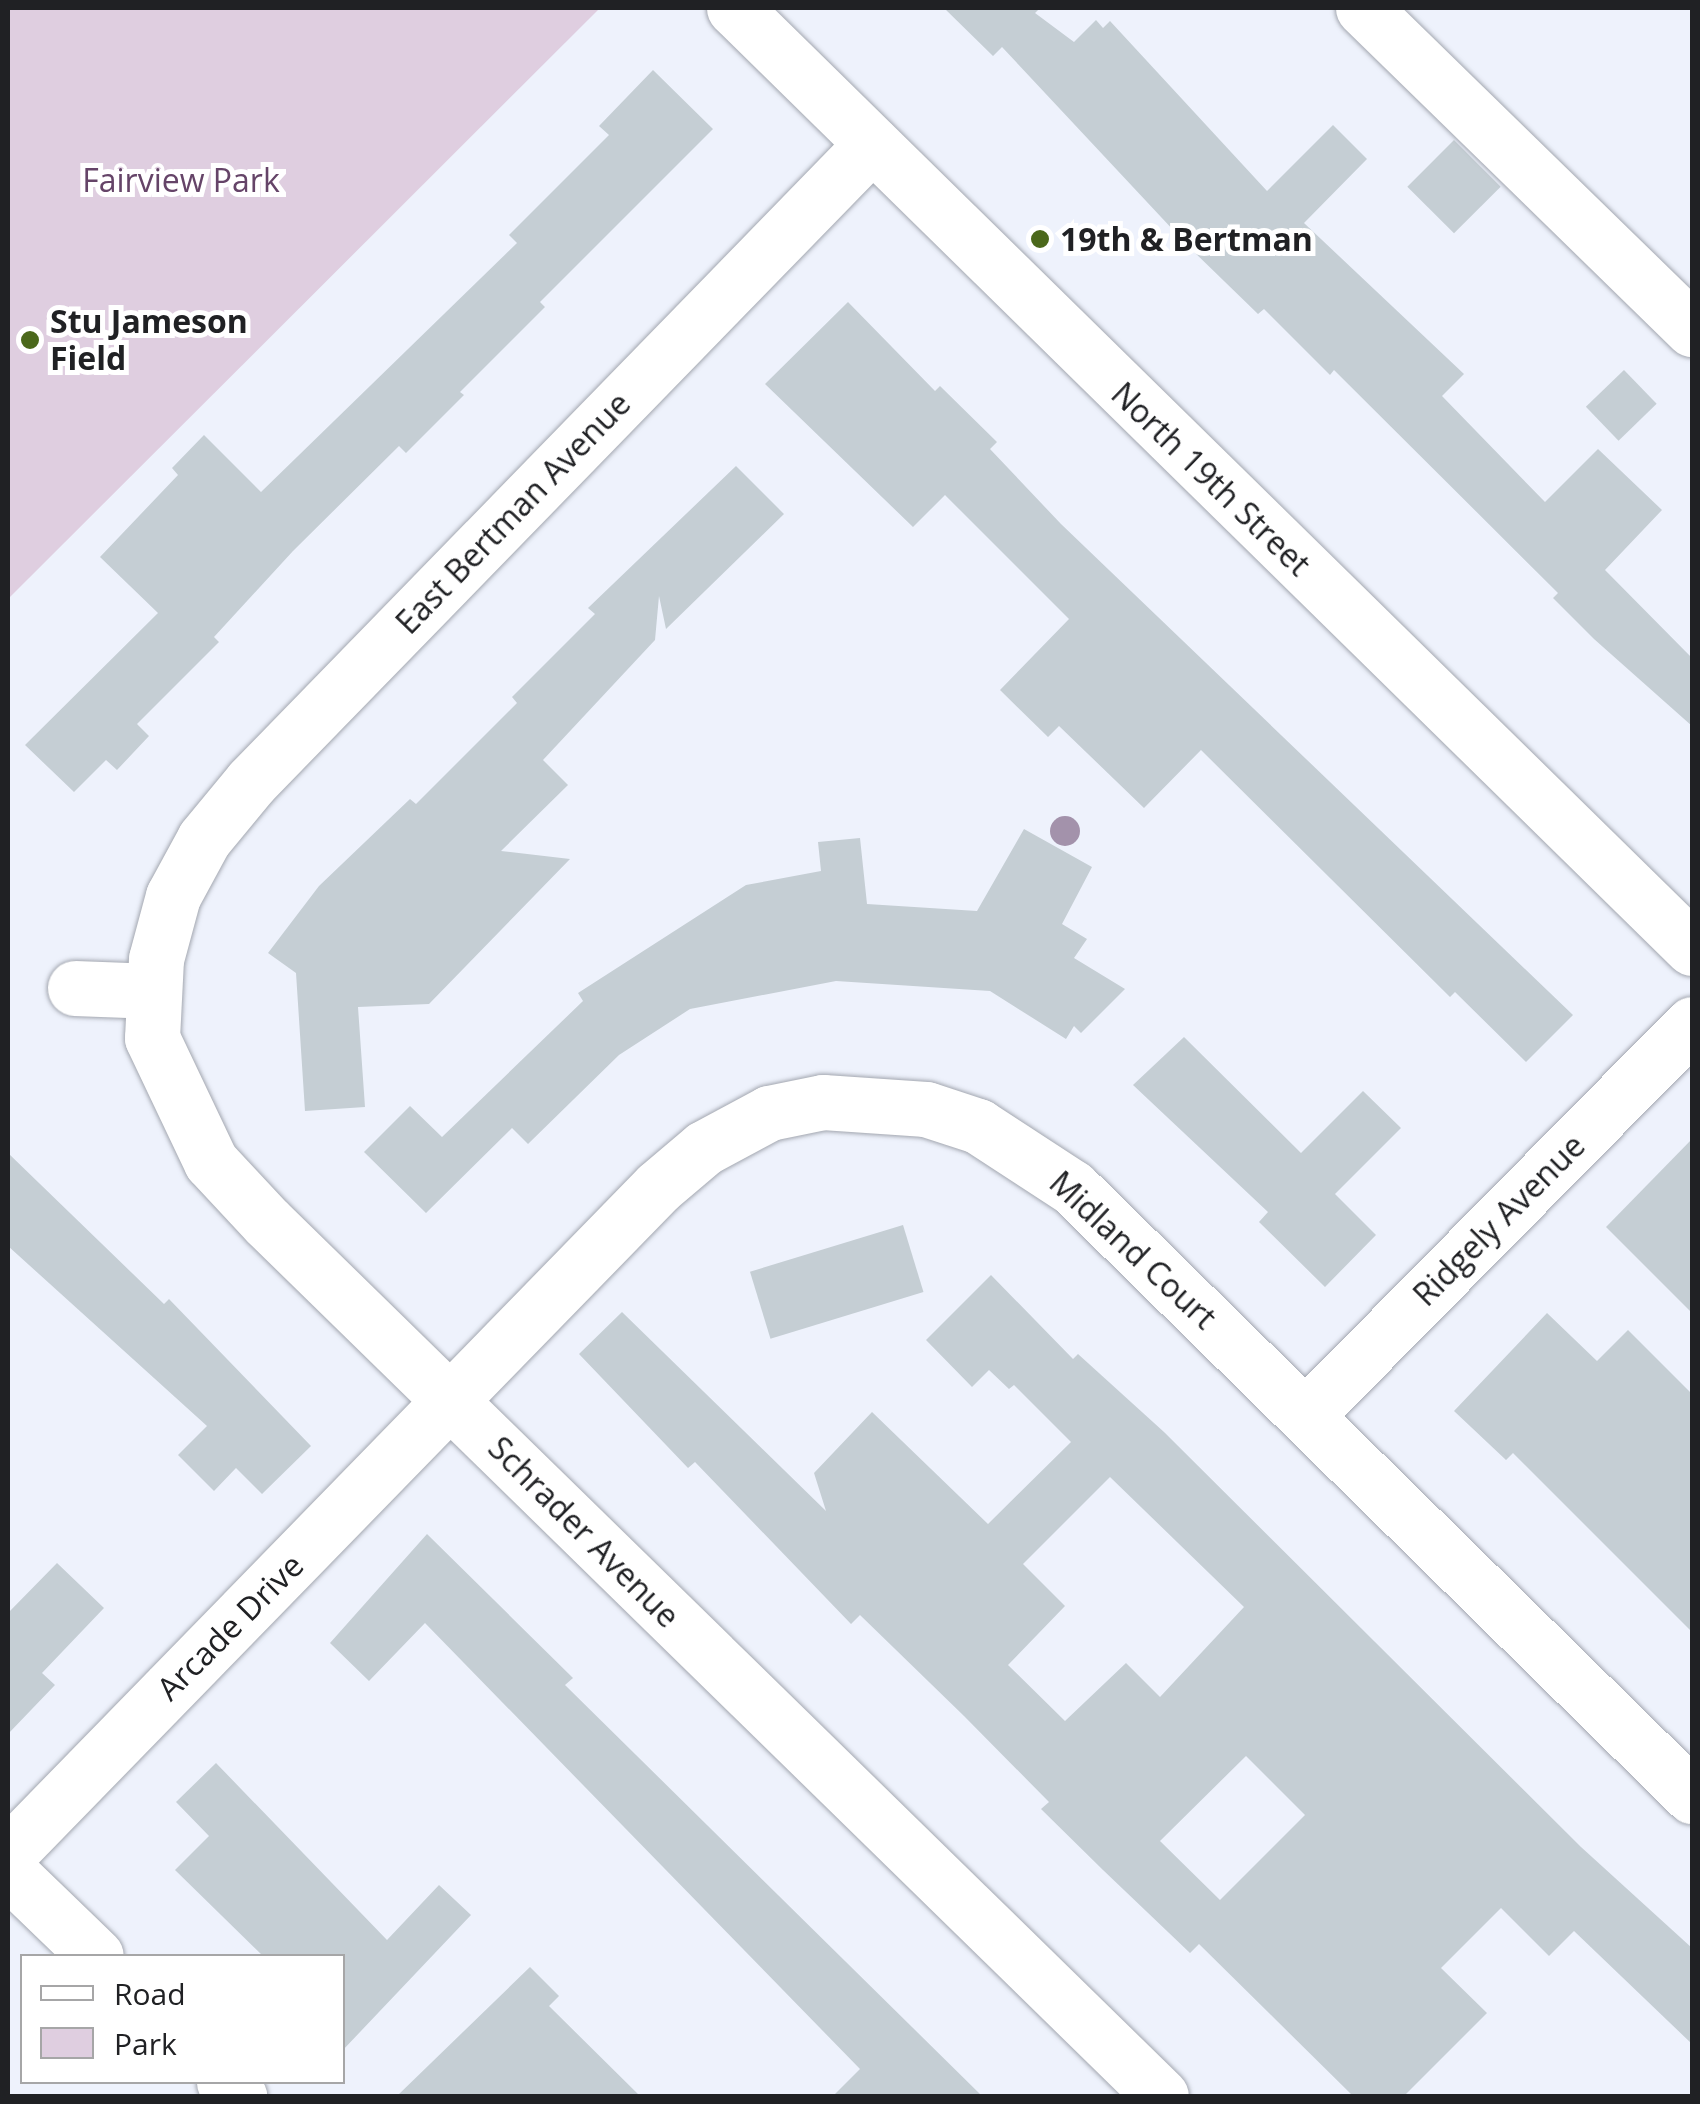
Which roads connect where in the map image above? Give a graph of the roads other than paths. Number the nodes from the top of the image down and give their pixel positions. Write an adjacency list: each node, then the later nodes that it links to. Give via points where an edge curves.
1 (734, 8): 3 (street, North 19th Street)
2 (1363, 8): 4 (street)
3 (872, 144): 5 (street, East Bertman Avenue, via 251,782 204,839); 6 (street, North 19th Street)
4 (1692, 330)
5 (172, 896): 8 (street, Schrader Avenue)
6 (1692, 948)
7 (75, 988): 8 (street)
8 (154, 991): 10 (street, Schrader Avenue, via 152,1038 210,1162)
9 (1692, 1024): 11 (street, Ridgely Avenue)
10 (453, 1400): 11 (street, Midland Court, via 704,1148 769,1113 837,1102 926,1109 978,1126 1037,1162 1073,1188); 13 (street, Arcade Drive); 16 (street, Schrader Avenue, via 628,1580)
11 (1306, 1415): 12 (street, Midland Court)
12 (1692, 1796)
13 (8, 1854)
14 (8, 1871): 15 (street)
15 (94, 1954)
16 (1162, 2096)

